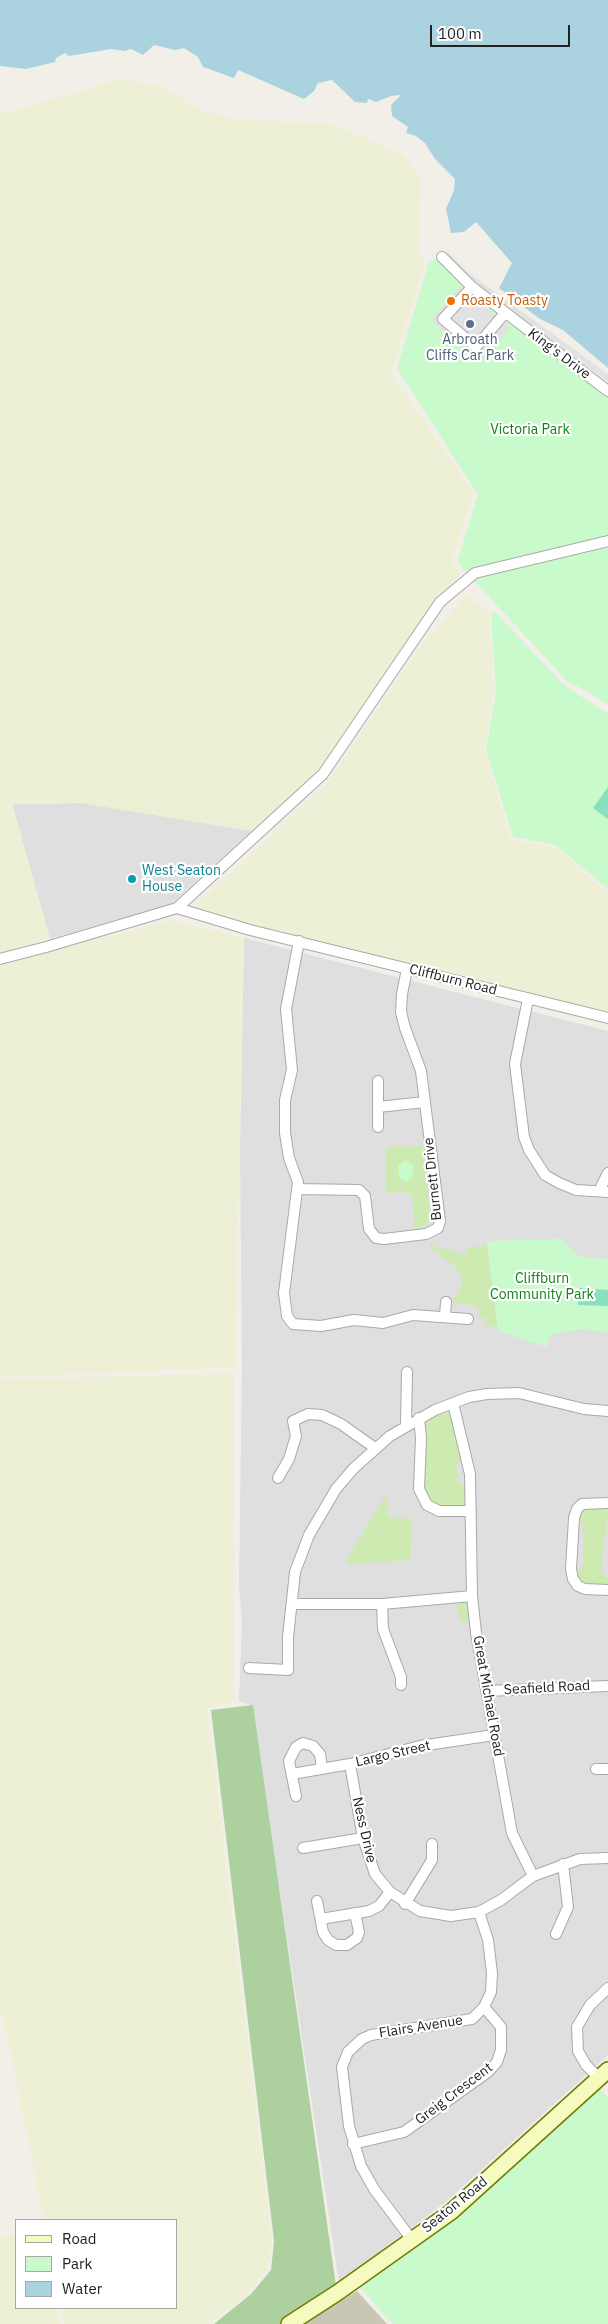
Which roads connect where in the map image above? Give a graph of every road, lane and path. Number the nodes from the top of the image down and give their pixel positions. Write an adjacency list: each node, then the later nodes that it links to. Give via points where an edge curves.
1 (442, 258): 2 (street, King's Drive)
2 (472, 287): 3 (street, King's Drive); 3 (street, via 443,319 476,347)
3 (505, 313): 4 (street, King's Drive)
4 (608, 391)
5 (608, 541): 6 (street, via 475,573 447,596 428,618 324,774)
6 (176, 908): 7 (street, Cliffburn Road); 8 (street)
7 (299, 941): 9 (street, Cliffburn Road); 17 (street, via 286,1009 292,1070 285,1100 285,1133)
8 (0, 959)
9 (407, 968): 10 (street, Cliffburn Road); 13 (street, Burnett Drive, via 401,1012 421,1071)
10 (528, 999): 11 (street, Cliffburn Road); 18 (street, via 515,1064 524,1137 545,1175 576,1190)
11 (608, 1018)
12 (378, 1081): 14 (street)
13 (425, 1102): 14 (street); 17 (street, Burnett Drive, via 440,1221 438,1228 432,1232 376,1238 369,1228 365,1196 359,1190)
14 (378, 1107): 15 (street)
15 (378, 1127)
16 (608, 1173): 18 (street)
17 (298, 1189): 20 (street, via 284,1293 287,1316 293,1324 321,1326 354,1320 383,1323 413,1316)
18 (603, 1191)
19 (446, 1302): 20 (street)
20 (445, 1316): 21 (street)
21 (468, 1318)
22 (407, 1372): 26 (street)
23 (453, 1403): 24 (street, via 505,1392); 25 (street); 30 (street, Great Michael Road, via 470,1474)
24 (608, 1411)
25 (420, 1418): 26 (street); 30 (street, via 419,1489 427,1505 439,1511)
26 (406, 1426): 27 (street)
27 (375, 1448): 28 (street, via 341,1424 322,1415 308,1414 293,1421 296,1436 289,1459); 33 (street, via 336,1489 321,1512 295,1572)
28 (278, 1478)
29 (608, 1503): 31 (street, via 582,1504 577,1510 571,1569 578,1586)
30 (471, 1511): 32 (street, Great Michael Road)
31 (608, 1590)
32 (472, 1596): 34 (street); 38 (street, Great Michael Road)
33 (292, 1604): 34 (street); 35 (street, via 288,1670)
34 (382, 1604): 36 (street, via 384,1629)
35 (249, 1668)
36 (401, 1685)
37 (608, 1686): 38 (street, Seafield Road)
38 (486, 1691): 39 (street, Great Michael Road)
39 (494, 1735): 40 (street, Largo Street, via 420,1746); 51 (street, Great Michael Road, via 512,1833)
40 (350, 1764): 42 (street, Largo Street); 46 (street, Ness Drive)
41 (596, 1768): 43 (street)
42 (322, 1769): 44 (street, Largo Street); 44 (street, via 320,1754 313,1746 303,1743 292,1753 289,1761)
43 (608, 1769)
44 (292, 1774): 45 (street)
45 (296, 1796)
46 (362, 1838): 48 (street); 52 (street, Ness Drive, via 375,1874)
47 (432, 1844): 54 (street, via 432,1860)
48 (303, 1848)
49 (608, 1858): 50 (street, Ness Drive, via 580,1859)
50 (563, 1864): 51 (street, Ness Drive); 58 (street, via 568,1907)
51 (533, 1876): 55 (street, Ness Drive)
52 (390, 1892): 54 (street, Ness Drive); 56 (street, via 379,1906)
53 (317, 1901): 57 (street)
54 (405, 1904): 55 (street, Ness Drive, via 420,1911 451,1916)
55 (479, 1912): 60 (street, via 488,1940 492,1973 491,1992)
56 (355, 1913): 57 (street); 57 (street, via 359,1932 357,1938 347,1945 336,1945 328,1940)
57 (321, 1920)
58 (556, 1934)
59 (608, 1988): 61 (street, via 590,2005 577,2027 578,2051 586,2065)
60 (484, 2007): 62 (street, Greig Crescent, via 501,2028 501,2050 488,2072 404,2132); 62 (street, Flairs Avenue, via 472,2019 371,2035 354,2046 345,2059 341,2075)
61 (604, 2074): 63 (street, Seaton Road, via 451,2212)
62 (353, 2144): 63 (street, Flairs Avenue, via 374,2189)
63 (412, 2240): 64 (street, Seaton Road)
64 (289, 2324)

